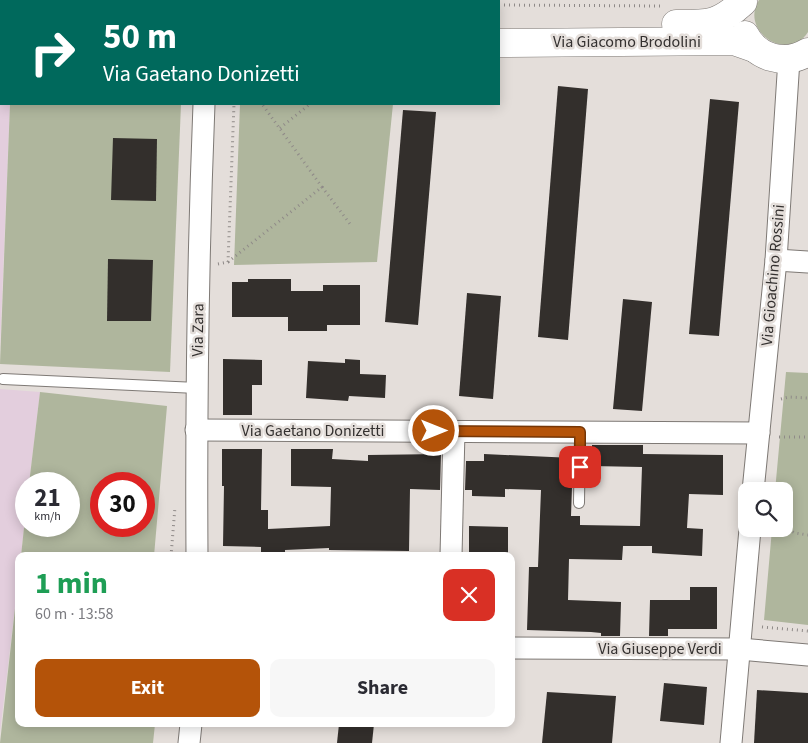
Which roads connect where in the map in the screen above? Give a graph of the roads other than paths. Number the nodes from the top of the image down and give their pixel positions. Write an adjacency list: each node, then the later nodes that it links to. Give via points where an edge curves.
1 (743, 1): 2 (main road, Via Giacomo Brodolini, via 707,24); 4 (main road, via 741,25)
2 (500, 25)
3 (500, 42): 4 (main road, Via Giacomo Brodolini, via 734,41)
4 (754, 48): 5 (main road, Via Giacomo Brodolini, via 769,57)
5 (798, 55): 7 (street, Via Gioachino Rossini)
6 (204, 105): 10 (street, Via Zara)
7 (776, 260): 8 (street); 14 (street, Via Gioachino Rossini)
8 (808, 262)
9 (3, 379): 10 (lane)
10 (197, 388): 11 (street, Via Zara)
11 (196, 430): 12 (street, Via Gaetano Donizetti); 18 (street, Via Zara)
12 (454, 432): 13 (street, Via Gaetano Donizetti); 19 (street)
13 (580, 432): 14 (street, Via Gaetano Donizetti); 16 (lane)
14 (766, 435): 15 (street, Via Gioachino Rossini)
15 (756, 482)
16 (579, 503)
17 (749, 537): 21 (street)
18 (197, 552)
19 (451, 552)
20 (515, 648): 21 (street, Via Giuseppe Verdi)
21 (740, 649): 22 (street, Via Giuseppe Verdi); 25 (street)
22 (808, 655)
23 (191, 727): 24 (street)
24 (189, 743)
25 (731, 743)

